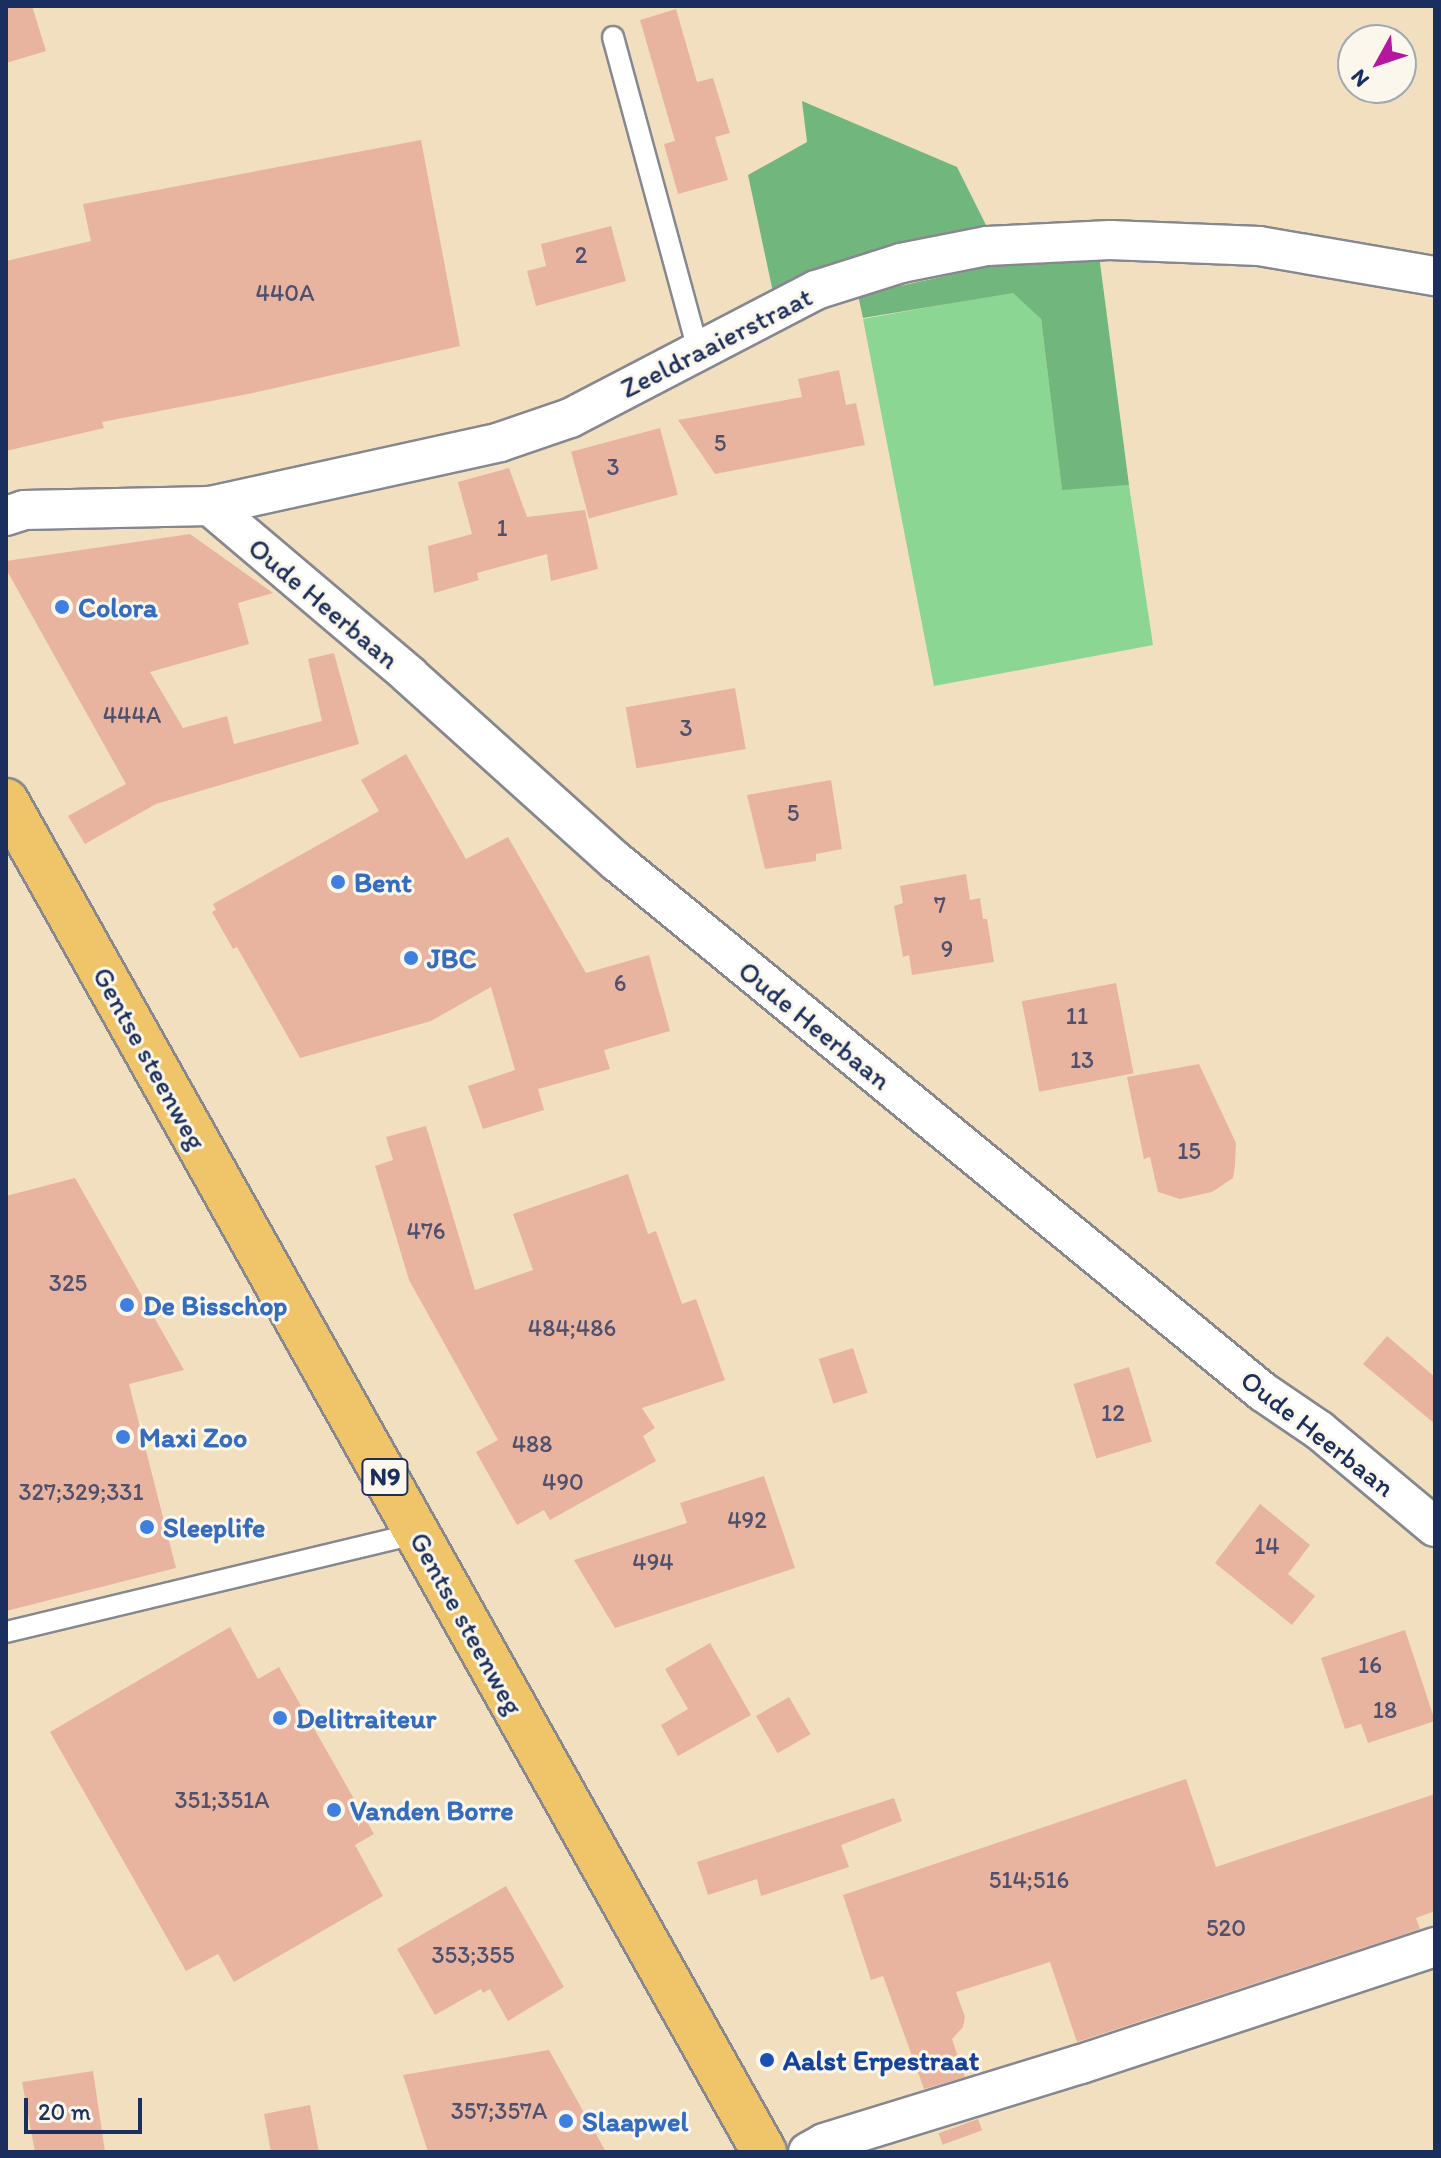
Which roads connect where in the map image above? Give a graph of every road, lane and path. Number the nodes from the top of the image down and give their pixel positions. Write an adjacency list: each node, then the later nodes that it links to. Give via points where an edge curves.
1 (613, 37): 3 (lane)
2 (1435, 276): 3 (street, Zeeldraaierstraat, via 1259,246 1110,240 987,246 901,263 816,290)
3 (698, 350): 4 (street, Zeeldraaierstraat, via 570,418 500,442)
4 (210, 506): 5 (street, Zeeldraaierstraat, via 24,510); 7 (street, Oude Heerbaan, via 617,862)
5 (6, 516)
6 (6, 801): 8 (main road, Gentse steenweg / N9)
7 (1435, 1527)
8 (417, 1533): 9 (lane); 11 (main road, Gentse steenweg / N9)
9 (6, 1632)
10 (1435, 1947): 12 (street)
11 (764, 2152)
12 (808, 2152)

